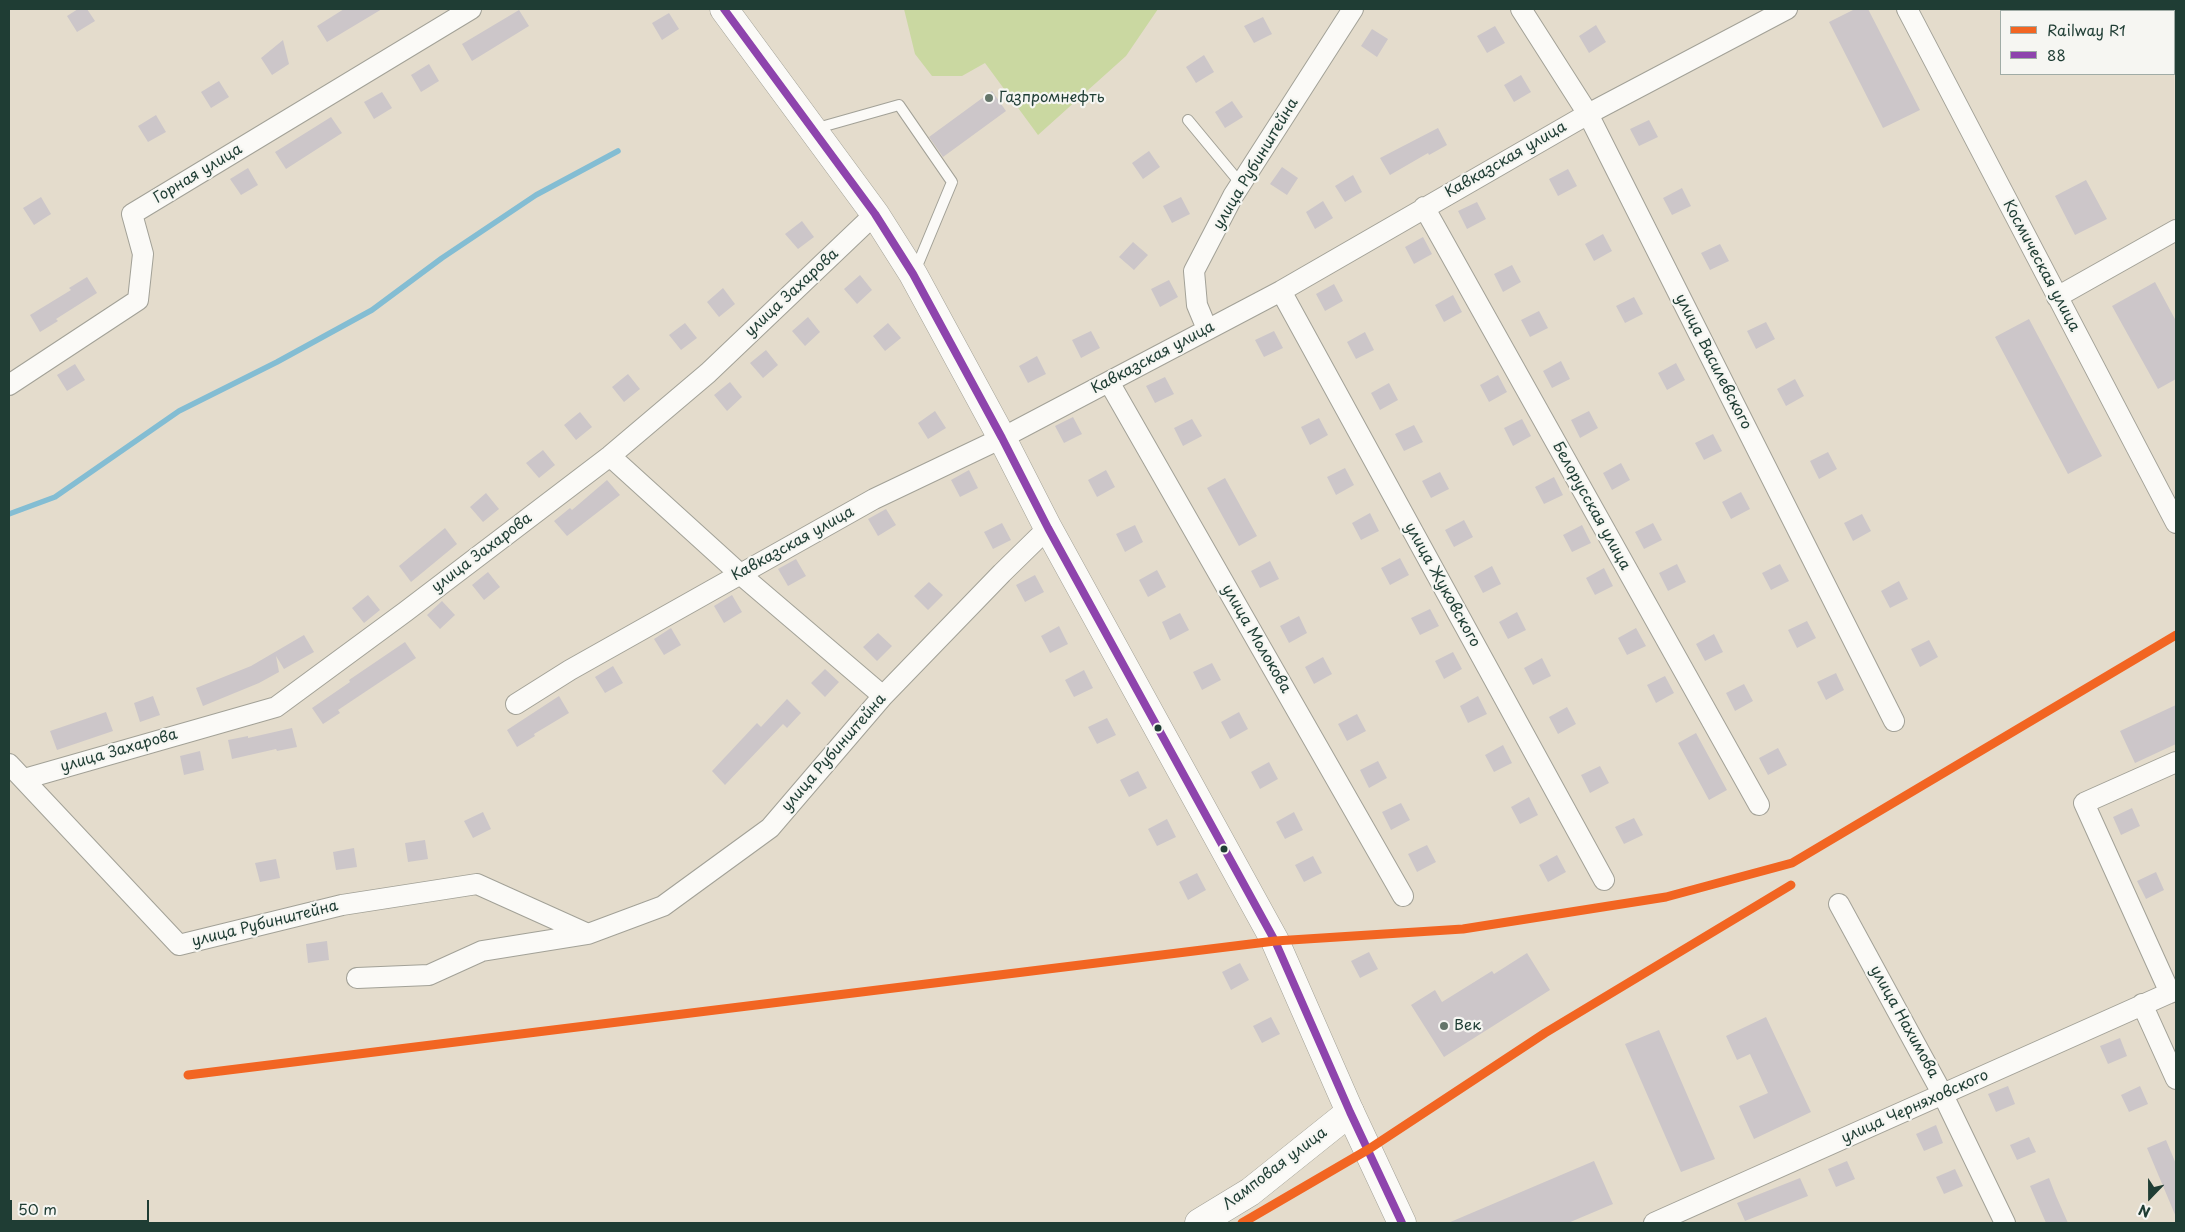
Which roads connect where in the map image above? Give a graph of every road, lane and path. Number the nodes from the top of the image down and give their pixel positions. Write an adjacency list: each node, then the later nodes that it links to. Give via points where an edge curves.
1 (471, 9): 19 (street, Горная улица, via 132,214 143,254 138,300)
2 (724, 9): 9 (street)
3 (1352, 9): 10 (street, улица Рубинштейна)
4 (1521, 9): 7 (street, улица Василевского)
5 (1787, 9): 7 (street, Кавказская улица)
6 (1906, 9): 16 (street, Космическая улица)
7 (1588, 114): 11 (street, Кавказская улица); 27 (street, улица Василевского)
8 (1188, 120): 10 (lane)
9 (813, 130): 12 (street); 14 (lane, via 899,105 952,182)
10 (1241, 184): 17 (street, улица Рубинштейна, via 1194,271 1197,305)
11 (1424, 207): 15 (street, Кавказская улица); 31 (street, Белорусская улица)
12 (875, 214): 14 (street); 21 (street, улица Захарова, via 708,373)
13 (2176, 230): 16 (street)
14 (913, 274): 20 (street)
15 (1281, 291): 17 (street, Кавказская улица); 32 (street, улица Жуковского)
16 (2058, 297): 22 (street, Космическая улица)
17 (1207, 329): 18 (street, Кавказская улица)
18 (1109, 382): 20 (street, Кавказская улица); 33 (street, улица Молокова)
19 (9, 385)
20 (1002, 438): 23 (street); 24 (street, Кавказская улица, via 874,499)
21 (610, 456): 24 (street); 30 (street, улица Захарова, via 276,707)
22 (2176, 523)
23 (1048, 528): 25 (street, улица Рубинштейна); 41 (street, via 1275,941)
24 (740, 574): 25 (street); 26 (street, Кавказская улица)
25 (883, 696): 35 (street, улица Рубинштейна, via 770,828 663,906)
26 (516, 704)
27 (1894, 721)
28 (2176, 762): 37 (street, via 2084,803)
29 (9, 764): 30 (street, улица Рубинштейна)
30 (24, 779): 35 (street, улица Рубинштейна, via 179,945 342,905 477,884)
31 (1759, 805)
32 (1604, 880)
33 (1403, 896)
34 (1839, 904): 40 (street, улица Нахимова)
35 (588, 934): 36 (street, улица Рубинштейна, via 482,951 429,975)
36 (357, 978)
37 (2173, 991): 38 (street, улица Черняховского)
38 (2142, 1004): 39 (street); 40 (street, улица Черняховского)
39 (2176, 1079)
40 (1943, 1095): 44 (street, улица Черняховского); 45 (street, улица Нахимова)
41 (1350, 1112): 42 (street, Ламповая улица, via 1250,1192); 43 (street)
42 (1199, 1223)
43 (1402, 1223)
44 (1654, 1223)
45 (2005, 1223)

